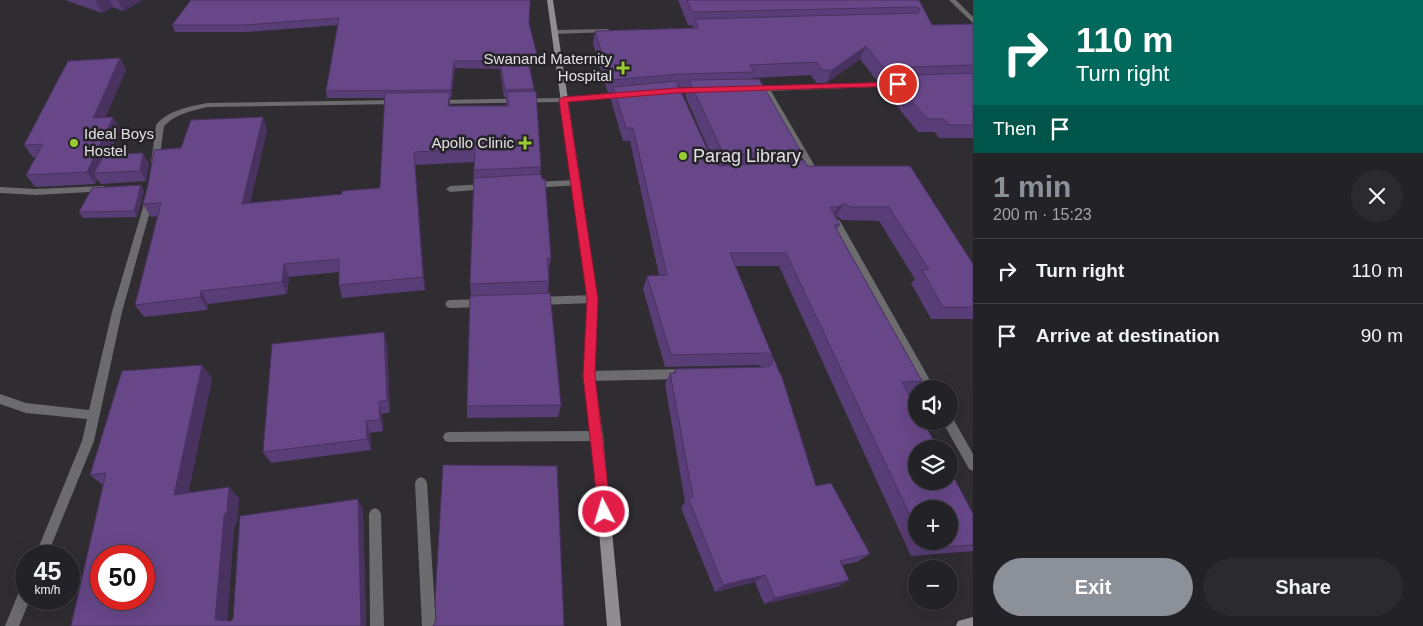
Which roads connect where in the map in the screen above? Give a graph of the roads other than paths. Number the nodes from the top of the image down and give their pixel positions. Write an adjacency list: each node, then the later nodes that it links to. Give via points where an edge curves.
1 (550, 0): 5 (main road)
2 (952, 0): 3 (street)
3 (973, 21)
4 (614, 31): 5 (street)
5 (555, 32): 13 (main road)
6 (904, 84): 7 (street)
7 (766, 88): 8 (street); 17 (street, via 812,168)
8 (746, 89)
9 (707, 90): 10 (street)
10 (677, 91): 11 (street); 16 (street)
11 (658, 92)
12 (630, 94): 13 (street)
13 (563, 100): 15 (street); 18 (main road)
14 (408, 102): 33 (street, via 207,105 160,125 148,206 117,312)
15 (427, 102)
16 (683, 102)
17 (794, 170)
18 (576, 184): 19 (street); 25 (main road)
19 (518, 186)
20 (498, 187): 22 (street)
21 (116, 189): 23 (street)
22 (450, 189)
23 (0, 190)
24 (836, 221): 31 (street)
25 (593, 299): 26 (street); 30 (main road)
26 (526, 301)
27 (488, 302): 28 (street)
28 (450, 304)
29 (698, 373): 30 (street)
30 (589, 376): 35 (main road)
31 (925, 380)
32 (0, 399): 33 (street, via 26,408)
33 (94, 415): 40 (street, via 88,440)
34 (953, 430): 37 (street)
35 (597, 436): 36 (street); 46 (main road)
36 (449, 438)
37 (973, 465)
38 (421, 483): 45 (street)
39 (375, 514): 44 (street)
40 (45, 545)
41 (19, 610): 43 (street)
42 (973, 624): 47 (main road)
43 (12, 626)
44 (377, 626)
45 (429, 626)
46 (614, 626)
47 (963, 626)

